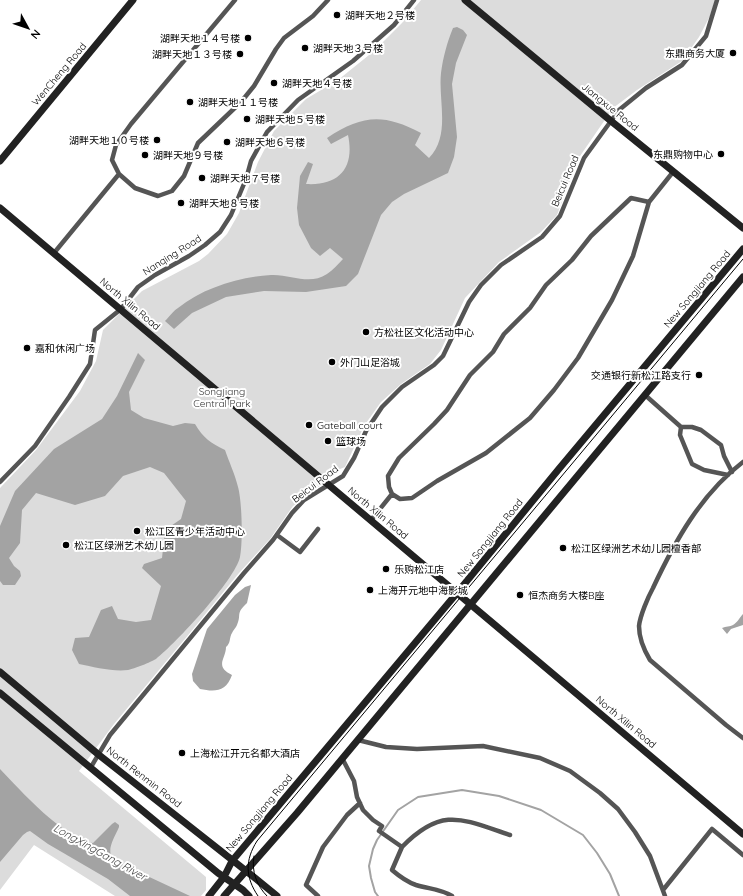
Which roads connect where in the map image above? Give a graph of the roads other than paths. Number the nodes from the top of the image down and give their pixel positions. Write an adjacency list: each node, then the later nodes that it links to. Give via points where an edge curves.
1 (133, 0): 8 (main road, WenCheng Road)
2 (235, 0): 10 (street, via 116,145 112,160)
3 (328, 0): 10 (street, via 313,16 284,38 241,102 198,143 184,176 172,191 158,196 135,188)
4 (414, 0): 17 (street, Nanqing Road, via 394,25 353,61 298,100 267,132 251,161 231,215 220,232 189,256 138,287)
5 (465, 0): 7 (main road, Jiangxue Road)
6 (717, 0): 7 (street, Beicui Road, via 706,36 682,65 646,88 619,110)
7 (611, 121): 9 (main road, Jiangxue Road); 23 (street, Beicui Road, via 584,158 560,216 542,238 500,265 481,285 469,302 443,356 402,387 382,407 366,431 344,476)
8 (0, 161)
9 (674, 172): 11 (street); 13 (main road, Jiangxue Road)
10 (119, 174): 15 (street)
11 (649, 202): 24 (street, via 631,198 591,236 572,260 546,285 530,308 504,334 490,356 470,375 447,410 399,458 388,476); 24 (street, via 633,256 612,300 578,358 530,418 486,453 412,498 400,499)
12 (0, 208): 15 (main road, North Xilin Road)
13 (743, 228)
14 (743, 249): 28 (main road, New Songjiang Road)
15 (54, 253): 17 (main road, North Xilin Road)
16 (743, 277): 18 (main road)
17 (121, 309): 22 (street, Nanqing Road, via 95,330 90,364 34,446); 23 (main road, North Xilin Road)
18 (645, 395): 19 (street); 29 (main road)
19 (681, 427): 21 (street, via 701,430 721,445); 21 (street, via 680,435 692,464 704,470)
20 (743, 462): 21 (street)
21 (730, 473): 32 (street, via 715,488 680,534 646,602 639,625 643,647 650,660)
22 (0, 482)
23 (329, 485): 25 (main road, North Xilin Road); 27 (street, Beicui Road, via 304,500)
24 (392, 494): 25 (street)
25 (371, 520): 28 (main road, North Xilin Road)
26 (318, 529): 27 (street, via 300,552)
27 (277, 535): 34 (street, Beicui Road, via 110,735)
28 (457, 593): 29 (main road, North Xilin Road); 42 (main road, New Songjiang Road)
29 (471, 604): 33 (main road); 38 (main road, North Xilin Road)
30 (0, 672): 34 (main road, North Renmin Road)
31 (0, 693): 36 (main road)
32 (743, 738)
33 (358, 740): 35 (main road); 46 (street, via 386,747 417,749 483,746 540,758 570,771 618,809 650,856)
34 (99, 755): 36 (street, Beicui Road); 42 (main road, North Renmin Road)
35 (342, 758): 37 (street, via 354,781); 43 (main road)
36 (91, 767): 44 (main road)
37 (360, 804): 40 (street, via 363,810 382,826 379,831); 51 (street, via 347,815 323,847 306,885)
38 (743, 834)
39 (510, 835): 40 (street, via 472,822 453,819 428,825)
40 (402, 847): 52 (street, via 392,870 415,885)
41 (743, 854): 46 (street, via 712,829)
42 (232, 861): 43 (main road, North Renmin Road); 44 (main road, New Songjiang Road)
43 (247, 872): 45 (main road); 50 (main road, North Renmin Road)
44 (224, 877): 45 (main road); 47 (main road, New Songjiang Road)
45 (235, 884): 48 (main road); 49 (main road)
46 (663, 890): 53 (street)
47 (209, 896)
48 (224, 896)
49 (249, 896)
50 (277, 896)
51 (318, 896)
52 (452, 896)
53 (665, 896)

